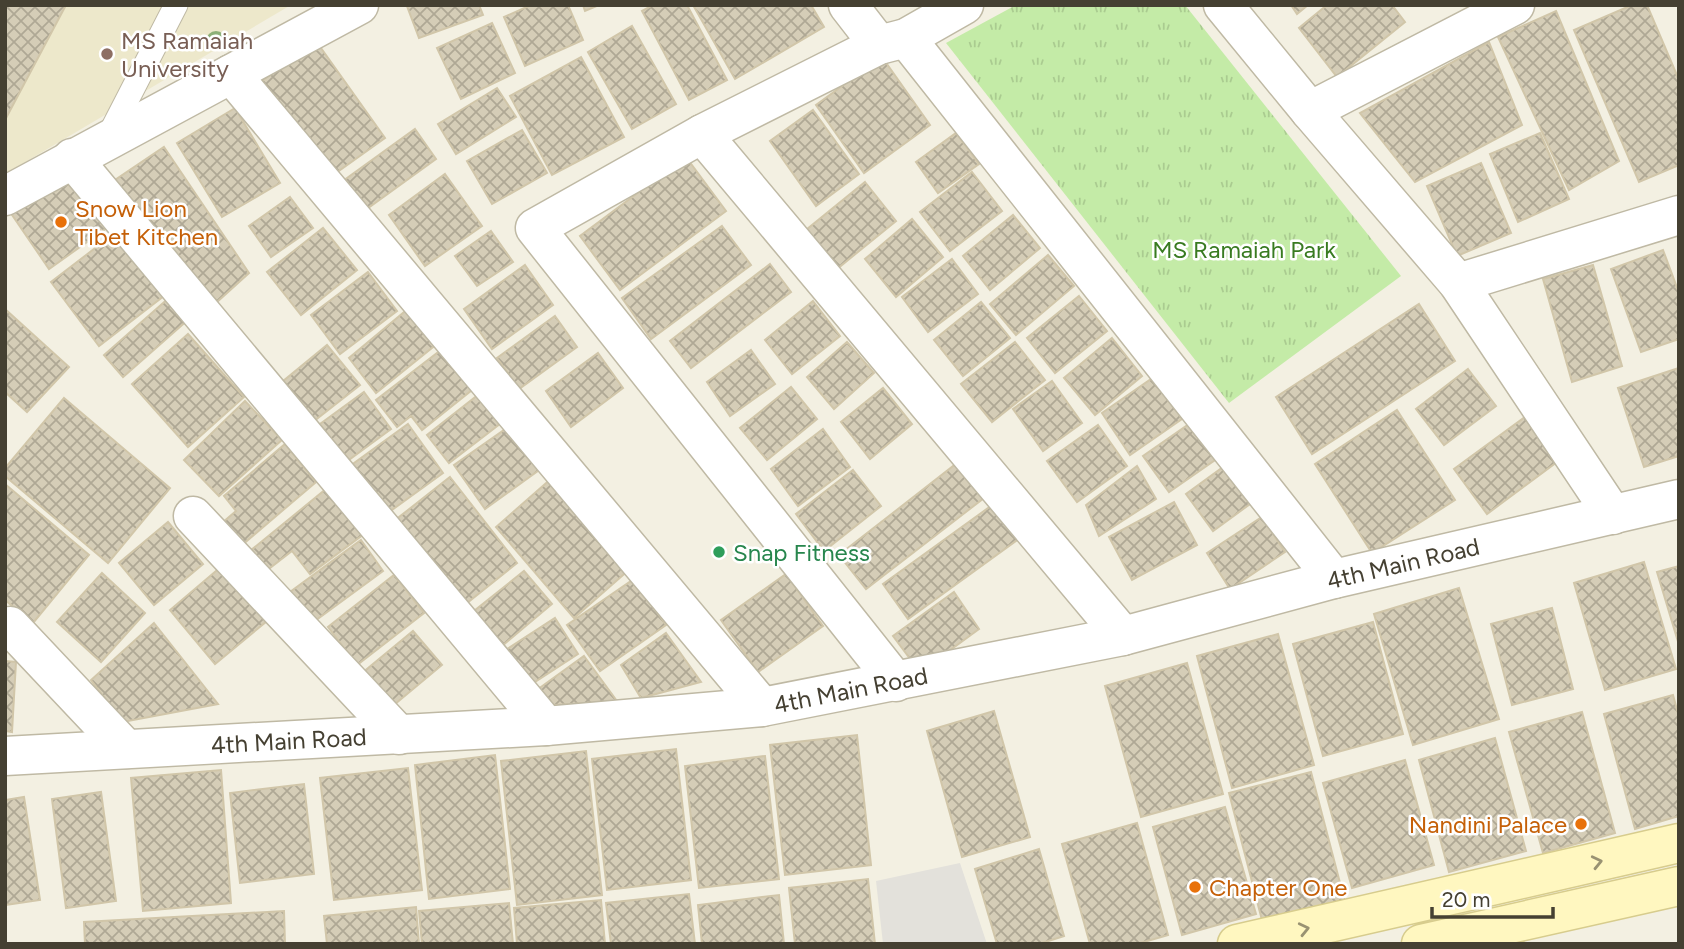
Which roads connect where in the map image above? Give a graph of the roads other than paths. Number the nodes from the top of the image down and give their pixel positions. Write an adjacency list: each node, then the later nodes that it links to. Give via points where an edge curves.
1 (176, 5): 11 (lane)
2 (359, 5): 8 (street)
3 (848, 5): 7 (street)
4 (964, 5): 7 (street)
5 (1223, 5): 9 (street)
6 (1515, 5): 9 (street)
7 (892, 41): 10 (street); 19 (street)
8 (231, 74): 11 (street); 23 (street)
9 (1310, 111): 15 (street)
10 (702, 134): 21 (street); 22 (street, via 535,228)
11 (107, 140): 12 (street)
12 (72, 159): 13 (street); 24 (street)
13 (5, 195)
14 (1679, 215): 15 (street)
15 (1458, 283): 17 (street)
16 (1679, 499): 17 (street, 4th Main Road)
17 (1613, 515): 19 (street, 4th Main Road)
18 (194, 516): 25 (street)
19 (1334, 579): 21 (street, 4th Main Road)
20 (5, 627): 26 (street, via 10,626)
21 (1123, 636): 22 (street, 4th Main Road)
22 (896, 682): 23 (street, 4th Main Road)
23 (762, 707): 24 (street, 4th Main Road)
24 (546, 726): 25 (street, 4th Main Road)
25 (399, 735): 26 (street, 4th Main Road)
26 (126, 749): 27 (street, 4th Main Road)
27 (5, 756)
28 (1679, 843): 30 (main road, one-way to 28)
29 (1679, 886): 31 (main road)
30 (1237, 944)
31 (1421, 944)

